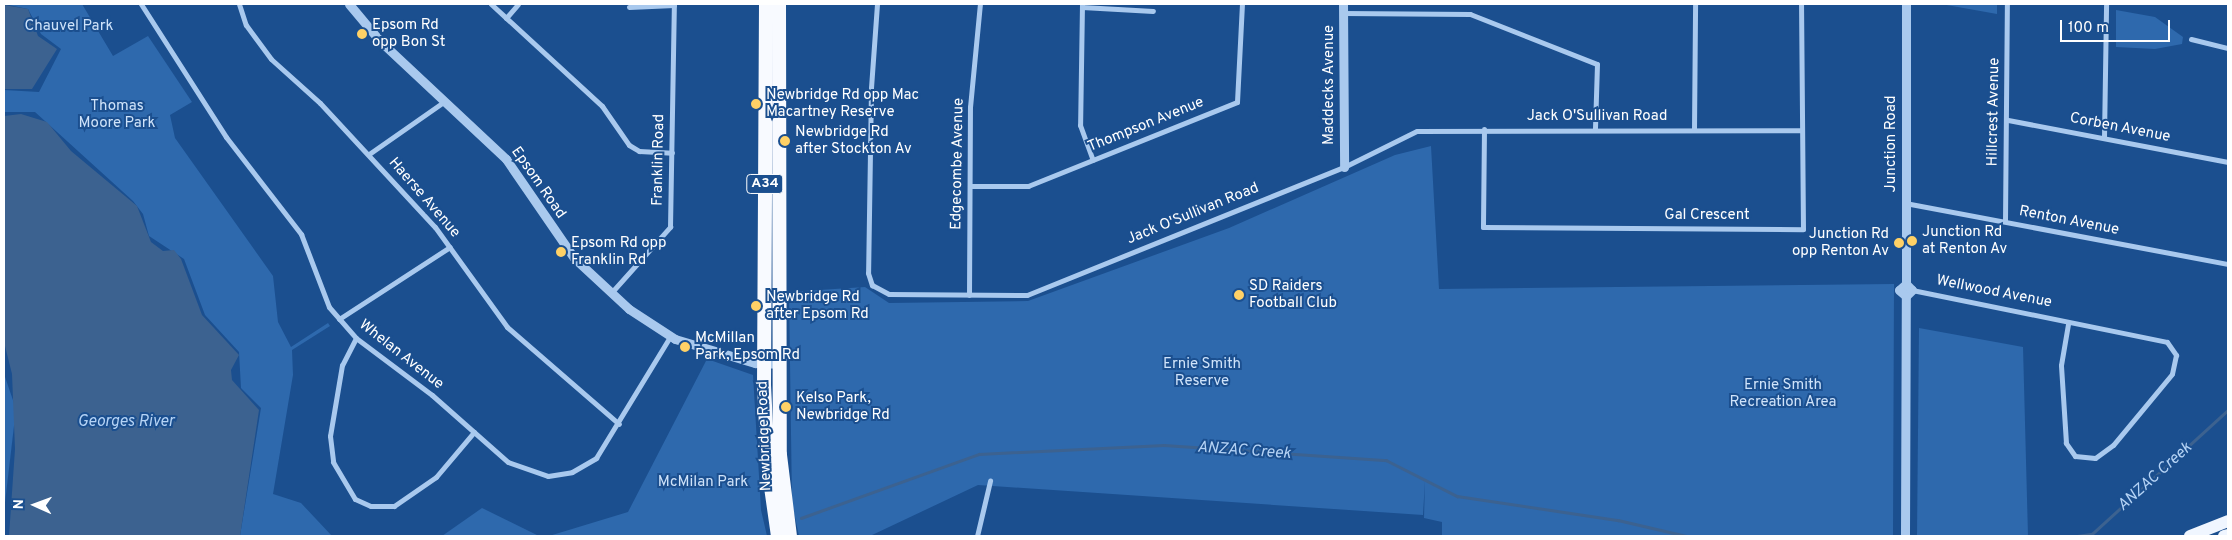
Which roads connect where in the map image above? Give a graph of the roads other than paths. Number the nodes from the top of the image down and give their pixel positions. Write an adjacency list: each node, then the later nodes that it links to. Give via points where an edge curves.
1 (141, 4): 44 (street, Whelan Avenue, via 226,137 301,234 321,292)
2 (239, 4): 32 (street, Haerse Avenue, via 246,25 271,59)
3 (349, 4): 24 (street, Epsom Road, via 380,41)
4 (491, 4): 21 (street)
5 (518, 4): 21 (street)
6 (674, 4): 18 (street); 31 (street, Franklin Road)
7 (766, 4): 48 (highway, Newbridge Road / A34)
8 (779, 4): 49 (highway, Newbridge Road / A34)
9 (878, 4): 43 (street, Jack O'Sullivan Road, via 871,88 869,278 876,289 889,294)
10 (980, 4): 36 (street, Edgecombe Avenue, via 970,107)
11 (1242, 4): 33 (street, Thompson Avenue, via 1237,102)
12 (1694, 4): 28 (street)
13 (1801, 4): 29 (street, Gal Crescent)
14 (1906, 4): 37 (street, Junction Road)
15 (2007, 4): 25 (street, Hillcrest Avenue)
16 (2106, 4): 30 (street)
17 (1082, 5): 20 (street); 33 (street, via 1080,125)
18 (629, 7)
19 (1343, 8): 27 (street, via 1470,14 1597,64); 35 (street, Maddecks Avenue)
20 (1153, 11)
21 (506, 18): 31 (street, via 602,106 628,145 646,152)
22 (2191, 40): 23 (street)
23 (2228, 48)
24 (445, 101): 32 (street); 42 (street, Epsom Road, via 506,159 569,252)
25 (2008, 120): 30 (street, Corben Avenue); 38 (street, Hillcrest Avenue)
26 (1484, 129): 27 (street, Jack O'Sullivan Road); 29 (street, Gal Crescent, via 1483,227 1803,229); 35 (street, Jack O'Sullivan Road, via 1417,131)
27 (1595, 129): 28 (street, Jack O'Sullivan Road)
28 (1694, 129): 29 (street, Jack O'Sullivan Road)
29 (1801, 130)
30 (2104, 137): 34 (street, Corben Avenue)
31 (672, 153): 42 (street, Franklin Road, via 670,226)
32 (369, 154): 39 (street, Haerse Avenue)
33 (1093, 160): 36 (street, Thompson Avenue, via 1028,186)
34 (2228, 162)
35 (1344, 167): 43 (street, Jack O'Sullivan Road, via 1027,295)
36 (970, 186): 43 (street, Edgecombe Avenue)
37 (1905, 203): 38 (street, Renton Avenue); 41 (street, Junction Road)
38 (2005, 221): 40 (street, Renton Avenue)
39 (450, 247): 44 (street); 50 (street, Haerse Avenue, via 507,327)
40 (2228, 264)
41 (1908, 290): 45 (street, Wellwood Avenue, via 2053,316); 59 (street, Junction Road)
42 (611, 294): 46 (street, Epsom Road)
43 (969, 295)
44 (339, 319): 47 (street, Whelan Avenue)
45 (2068, 324): 45 (street, Wellwood Avenue, via 2085,322 2156,336 2167,342 2176,355 2168,380 2113,445 2095,458 2075,456 2066,443 2061,358)
46 (670, 337): 48 (street, Epsom Road); 50 (street, Whelan Avenue)
47 (356, 338): 51 (street, Whelan Avenue); 51 (street, via 342,365 330,436 333,462 355,499 371,506 394,506 436,476)
48 (764, 364): 49 (street, Epsom Road); 53 (highway, Newbridge Road / A34, via 768,466)
49 (779, 364): 53 (highway, Newbridge Road / A34)
50 (619, 424): 51 (street, Whelan Avenue, via 596,458 572,472 548,476 508,462)
51 (474, 432)
52 (990, 481): 58 (street)
53 (780, 513): 56 (highway, Newbridge Road / A34); 57 (highway, Newbridge Road / A34)
54 (2228, 521): 60 (main road)
55 (2228, 535): 61 (main road)
56 (778, 536)
57 (790, 536)
58 (977, 536)
59 (1905, 536)
60 (2190, 536)
61 (2224, 536)

